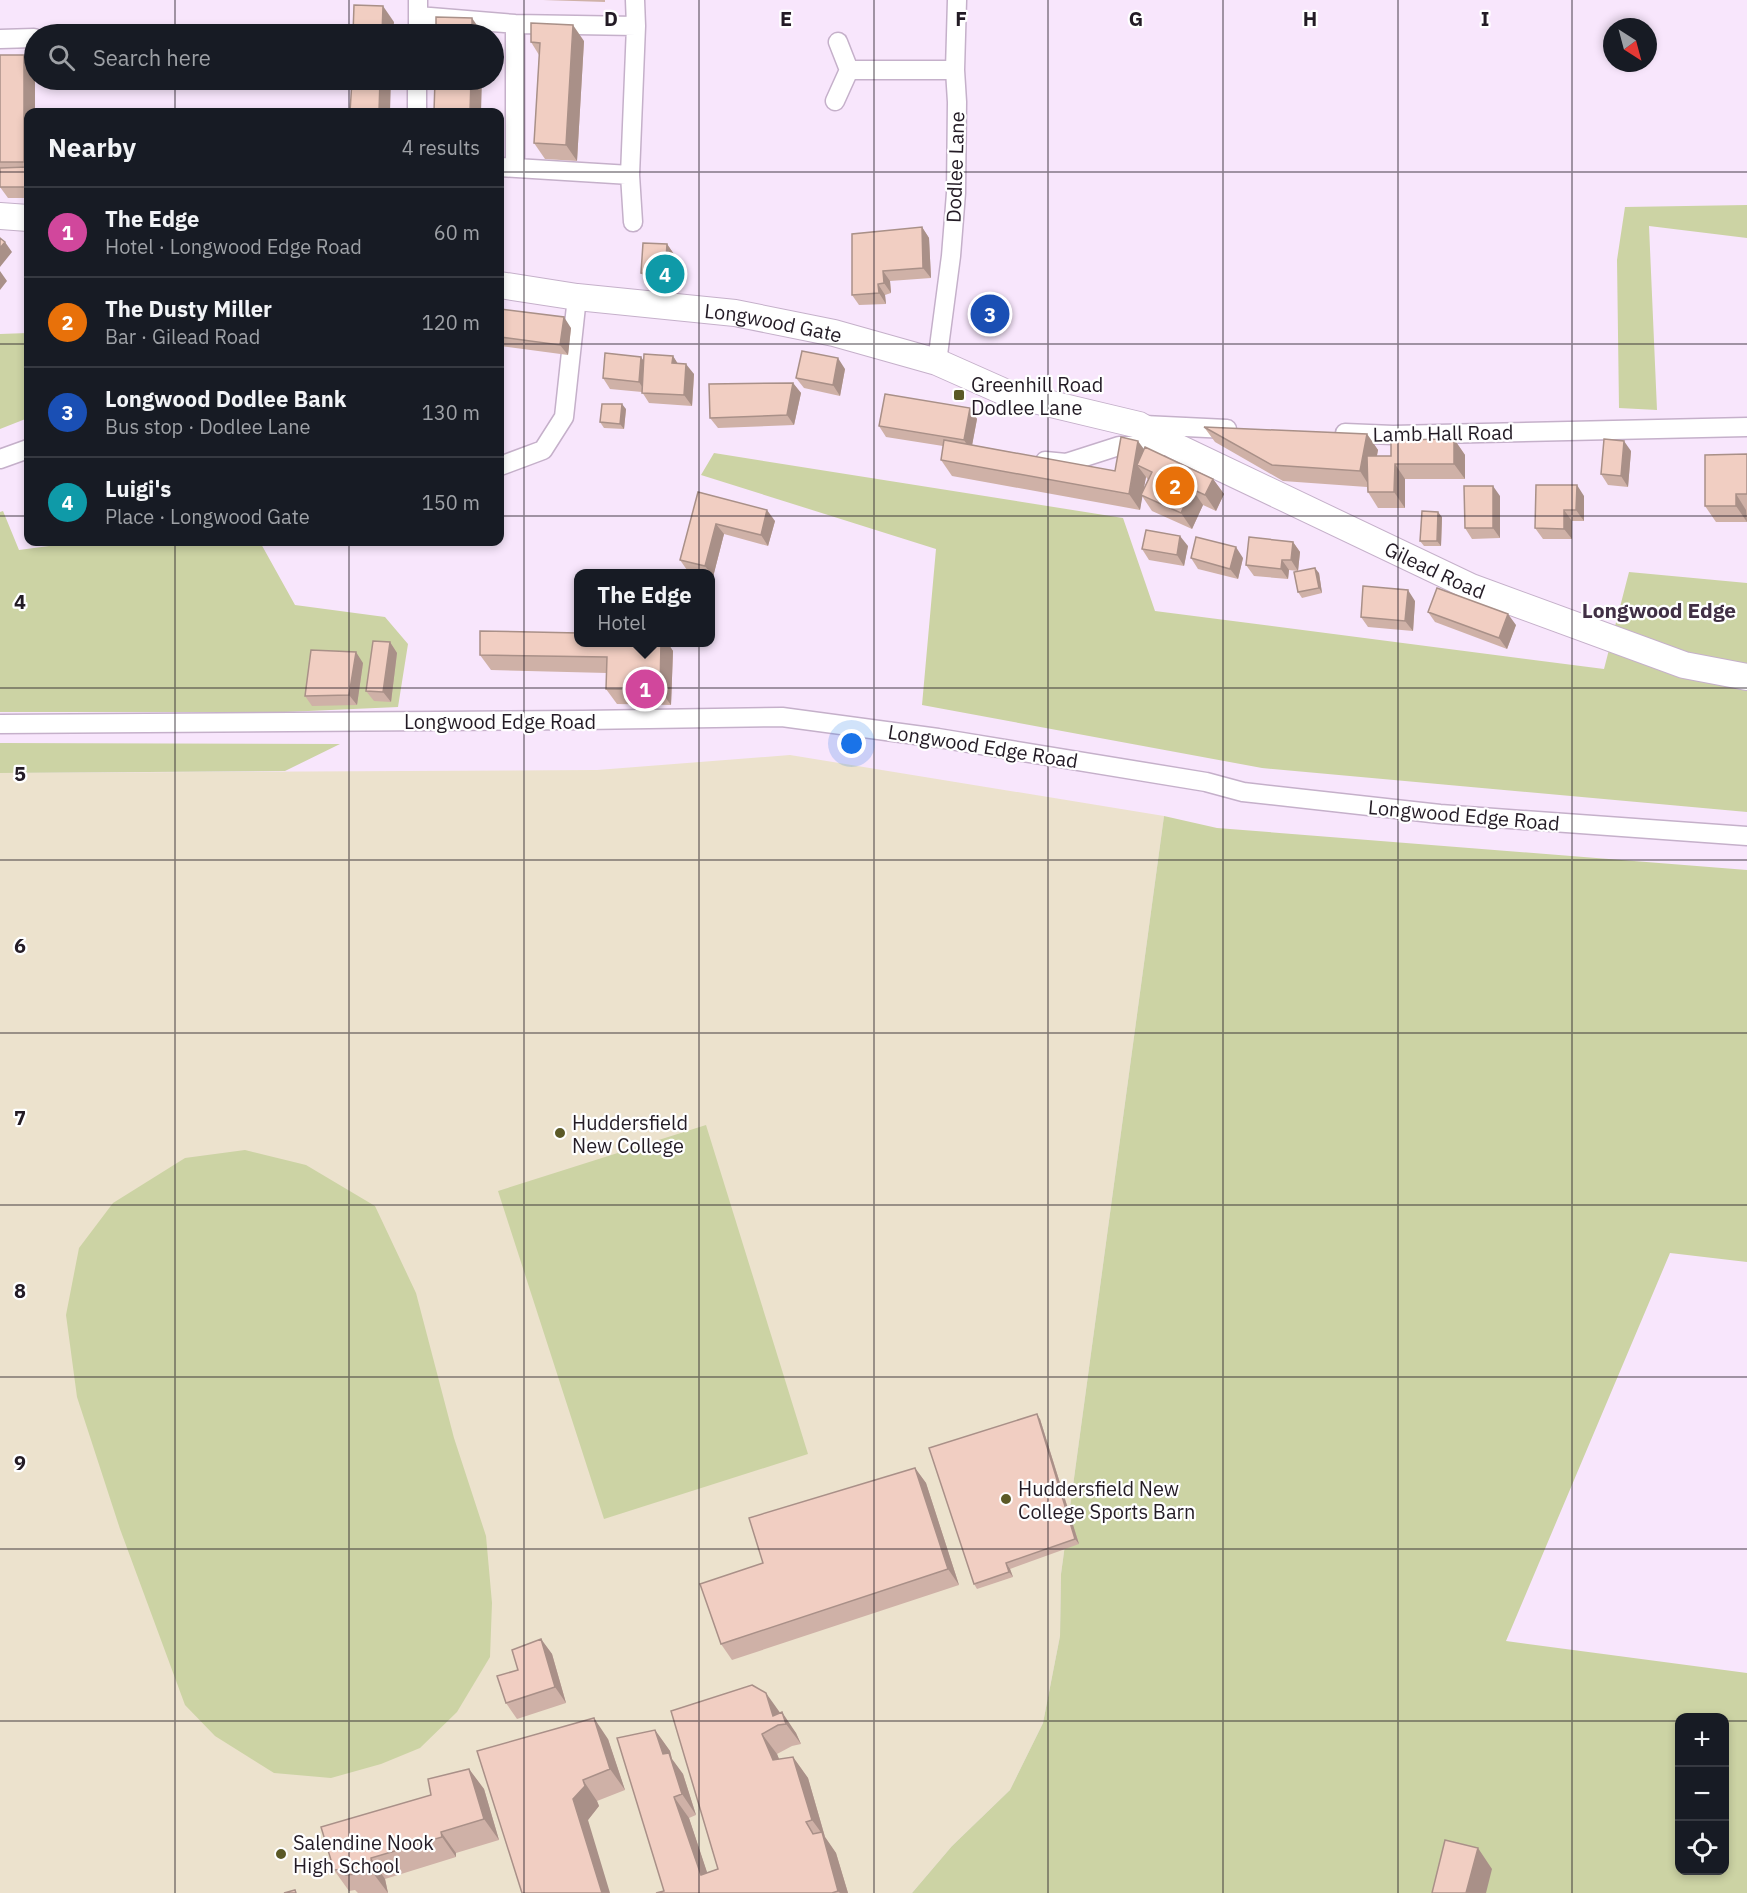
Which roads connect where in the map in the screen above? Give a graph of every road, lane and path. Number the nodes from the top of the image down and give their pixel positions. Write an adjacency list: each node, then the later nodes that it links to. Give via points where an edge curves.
1 (635, 0): 6 (street)
2 (957, 0): 11 (street, Dodlee Lane)
3 (418, 8): 4 (street); 5 (street)
4 (418, 24)
5 (515, 24): 6 (street); 15 (street)
6 (636, 26): 16 (street)
7 (24, 38): 8 (street)
8 (0, 39)
9 (838, 42): 10 (street)
10 (849, 70): 11 (street); 13 (street)
11 (955, 70): 22 (street, Dodlee Lane, via 956,193)
12 (417, 90): 14 (street)
13 (835, 101)
14 (417, 108)
15 (507, 167): 16 (street)
16 (630, 175): 19 (street)
17 (0, 216): 18 (street)
18 (24, 218)
19 (633, 222)
20 (504, 286): 21 (street, Longwood Gate)
21 (577, 297): 22 (street, Longwood Gate, via 735,313 834,333); 31 (street, via 564,417 543,450)
22 (937, 362): 23 (street, Longwood Gate, via 1008,394)
23 (1139, 425): 25 (street); 27 (street, Gilead Road)
24 (1747, 427): 26 (street, Lamb Hall Road)
25 (1243, 429)
26 (1324, 433)
27 (1175, 446): 30 (street, via 1119,446 1066,463); 32 (street, Gilead Road, via 1471,587 1684,665)
28 (24, 450): 29 (street)
29 (0, 459)
30 (1032, 460)
31 (504, 465)
32 (1747, 677)
33 (0, 724): 34 (street, Longwood Edge Road, via 782,717 938,738 1206,782 1243,792 1440,814)
34 (1747, 836)

